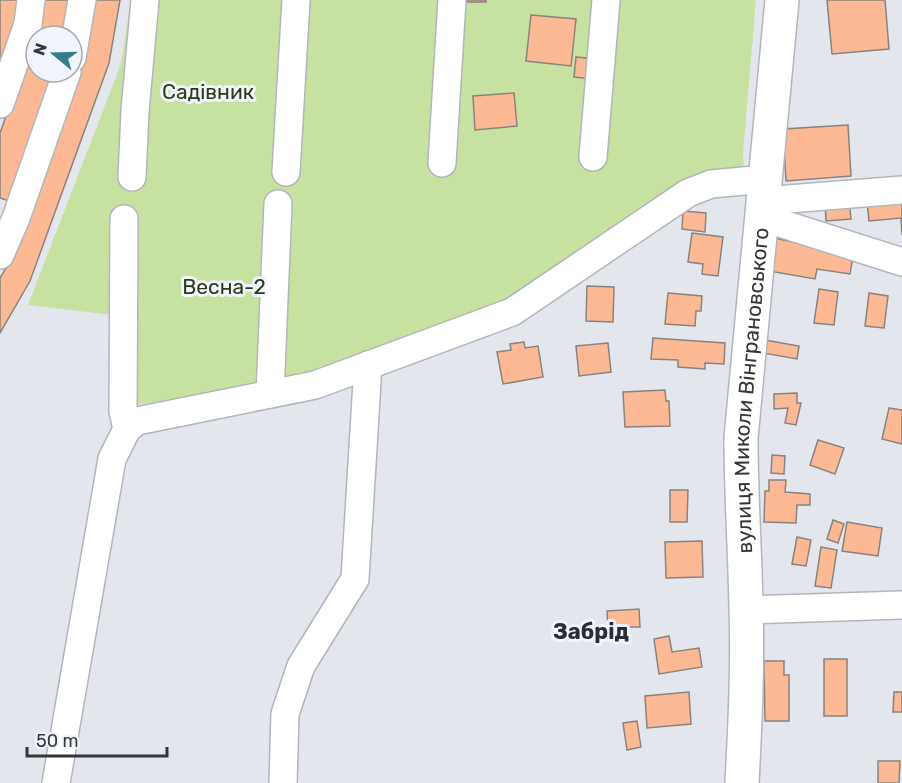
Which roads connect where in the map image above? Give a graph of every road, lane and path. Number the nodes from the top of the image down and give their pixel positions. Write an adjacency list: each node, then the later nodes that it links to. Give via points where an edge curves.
1 (31, 0): 10 (street, via 28,24)
2 (82, 0): 8 (street)
3 (145, 0): 14 (street)
4 (296, 0): 13 (street)
5 (452, 0): 12 (street)
6 (606, 0): 11 (street)
7 (782, 0): 16 (main road, вулиця Миколи Вінграновського)
8 (78, 24)
9 (62, 84): 18 (street)
10 (0, 104)
11 (593, 157)
12 (442, 163)
13 (286, 172)
14 (132, 177)
15 (902, 190): 16 (street)
16 (763, 199): 21 (street); 22 (street, via 711,184 688,193 512,312); 26 (main road, вулиця Миколи Вінграновського, via 741,438)
17 (278, 204): 23 (street)
18 (8, 215): 20 (street)
19 (124, 219): 24 (street, via 123,411)
20 (0, 255)
21 (902, 262)
22 (368, 365): 23 (street, via 315,385); 28 (street, via 355,579 301,666 285,714)
23 (270, 394): 24 (street, via 137,420)
24 (127, 429): 27 (street, via 112,459)
25 (902, 605): 26 (street)
26 (746, 610): 29 (main road, вулиця Миколи Вінграновського)
27 (56, 783)
28 (283, 783)
29 (742, 783)

